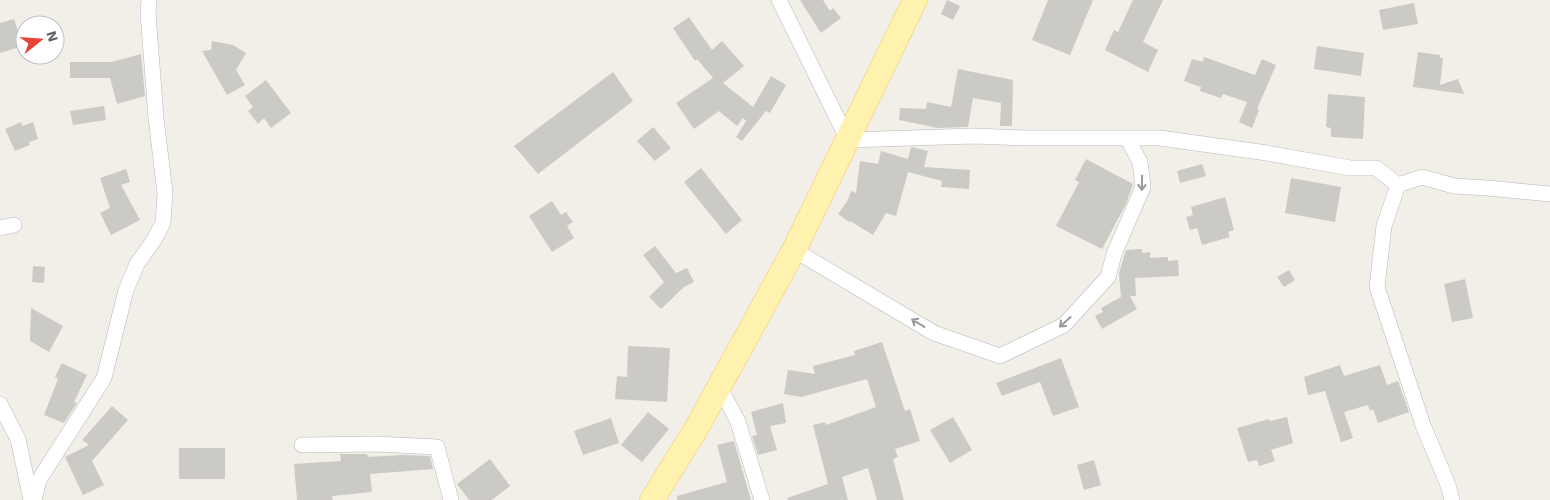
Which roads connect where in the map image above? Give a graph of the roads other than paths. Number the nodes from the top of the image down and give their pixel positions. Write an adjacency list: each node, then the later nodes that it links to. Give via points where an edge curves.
1 (149, 0): 13 (street, via 156,118 165,193 163,223 126,290 104,378 39,480)
2 (779, 0): 5 (street)
3 (914, 0): 5 (main road)
4 (1128, 138): 5 (street, via 974,136); 6 (street, via 1160,138 1350,168 1376,168); 8 (street, one-way to 8, via 1140,162 1143,188 1114,254 1108,277 1064,325 1000,356 934,333)
5 (848, 140): 8 (main road)
6 (1398, 185): 7 (street, via 1422,176 1454,186); 17 (street, via 1384,226 1377,287)
7 (1550, 194)
8 (794, 250): 9 (main road)
9 (717, 392): 15 (main road); 16 (street, via 726,399 738,422)
10 (0, 404): 12 (street, via 18,439)
11 (302, 444): 14 (street, via 437,447)
12 (31, 500)
13 (34, 500)
14 (451, 500)
15 (652, 500)
16 (762, 500)
17 (1452, 500)

